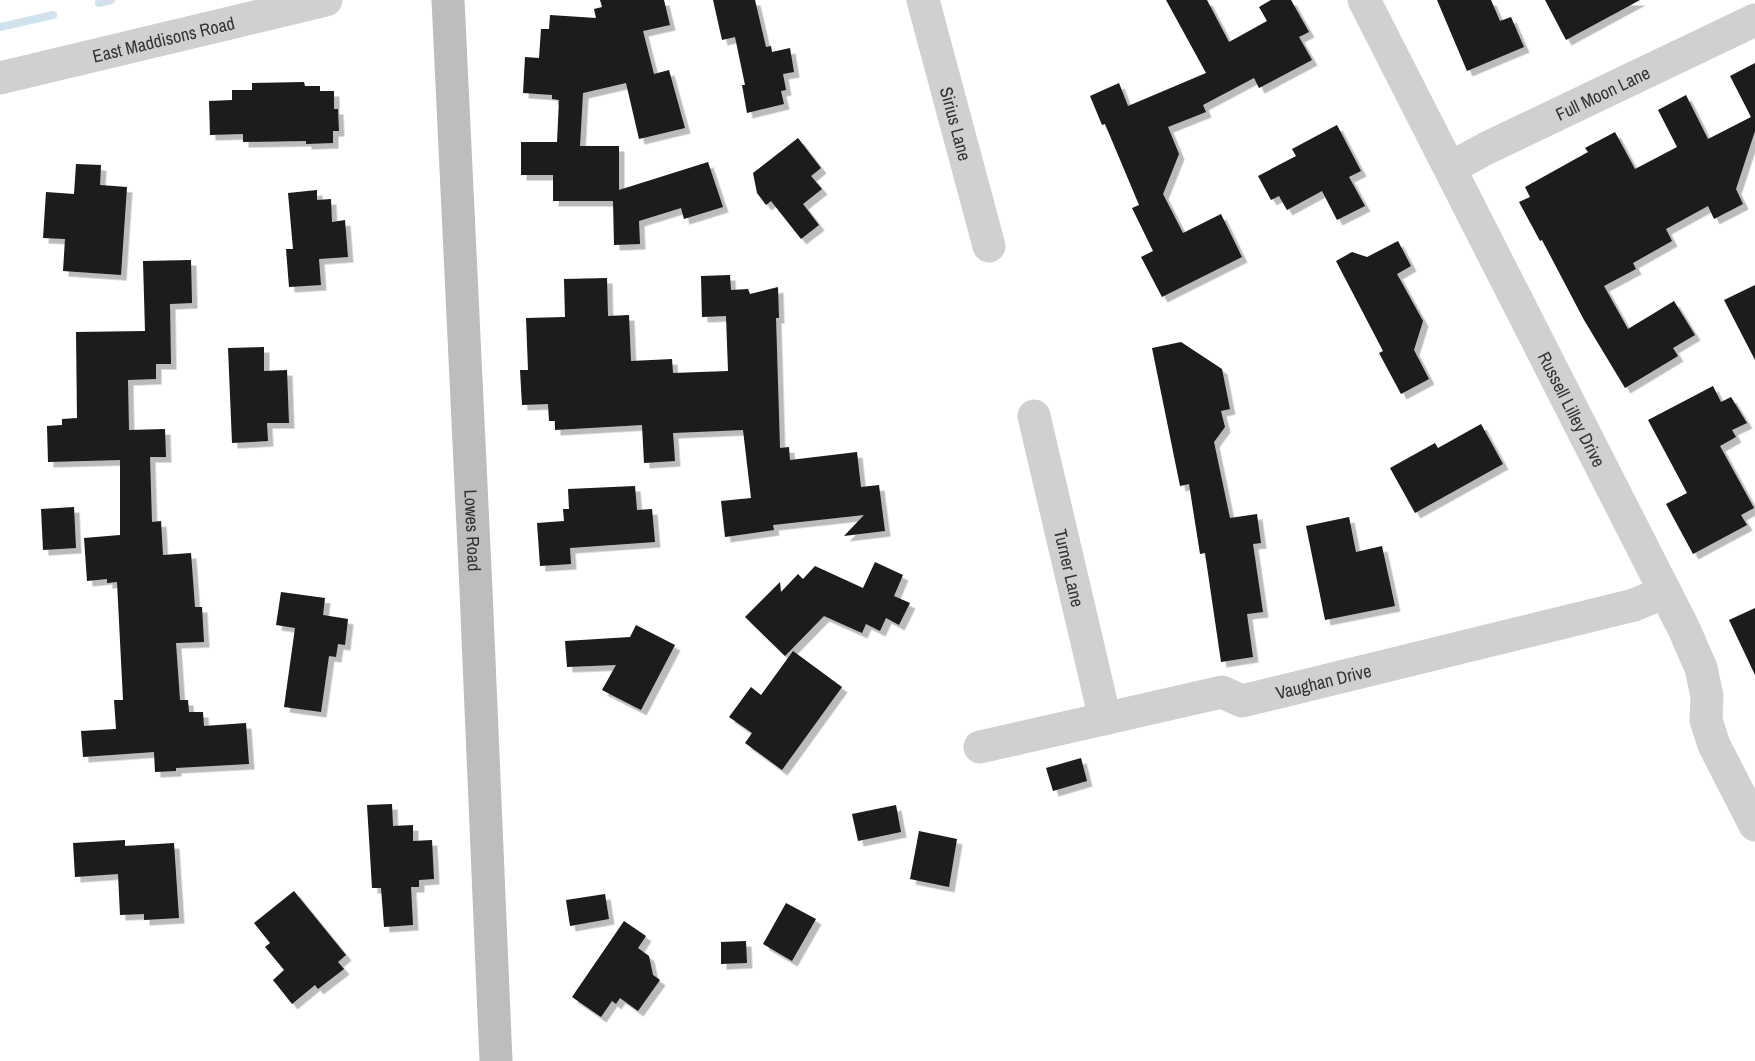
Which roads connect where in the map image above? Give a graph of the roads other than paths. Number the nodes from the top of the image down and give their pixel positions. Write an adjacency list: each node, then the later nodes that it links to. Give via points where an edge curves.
1 (326, 0): 6 (street, East Maddisons Road)
2 (448, 0): 14 (main road, Lowes Road)
3 (923, 0): 8 (street, Sirius Lane)
4 (1364, 0): 7 (street, Russell Lilley Drive)
5 (1755, 20): 7 (street, Full Moon Lane)
6 (0, 78)
7 (1450, 168): 10 (street, Russell Lilley Drive)
8 (989, 246)
9 (1034, 416): 11 (street, Turner Lane)
10 (1665, 592): 11 (street, Vaughan Drive, via 1634,605 1242,701 1222,692); 13 (street, Russell Lilley Drive, via 1701,668 1714,745)
11 (1105, 719): 12 (street, Vaughan Drive)
12 (980, 747)
13 (1755, 825)
14 (496, 1061)

